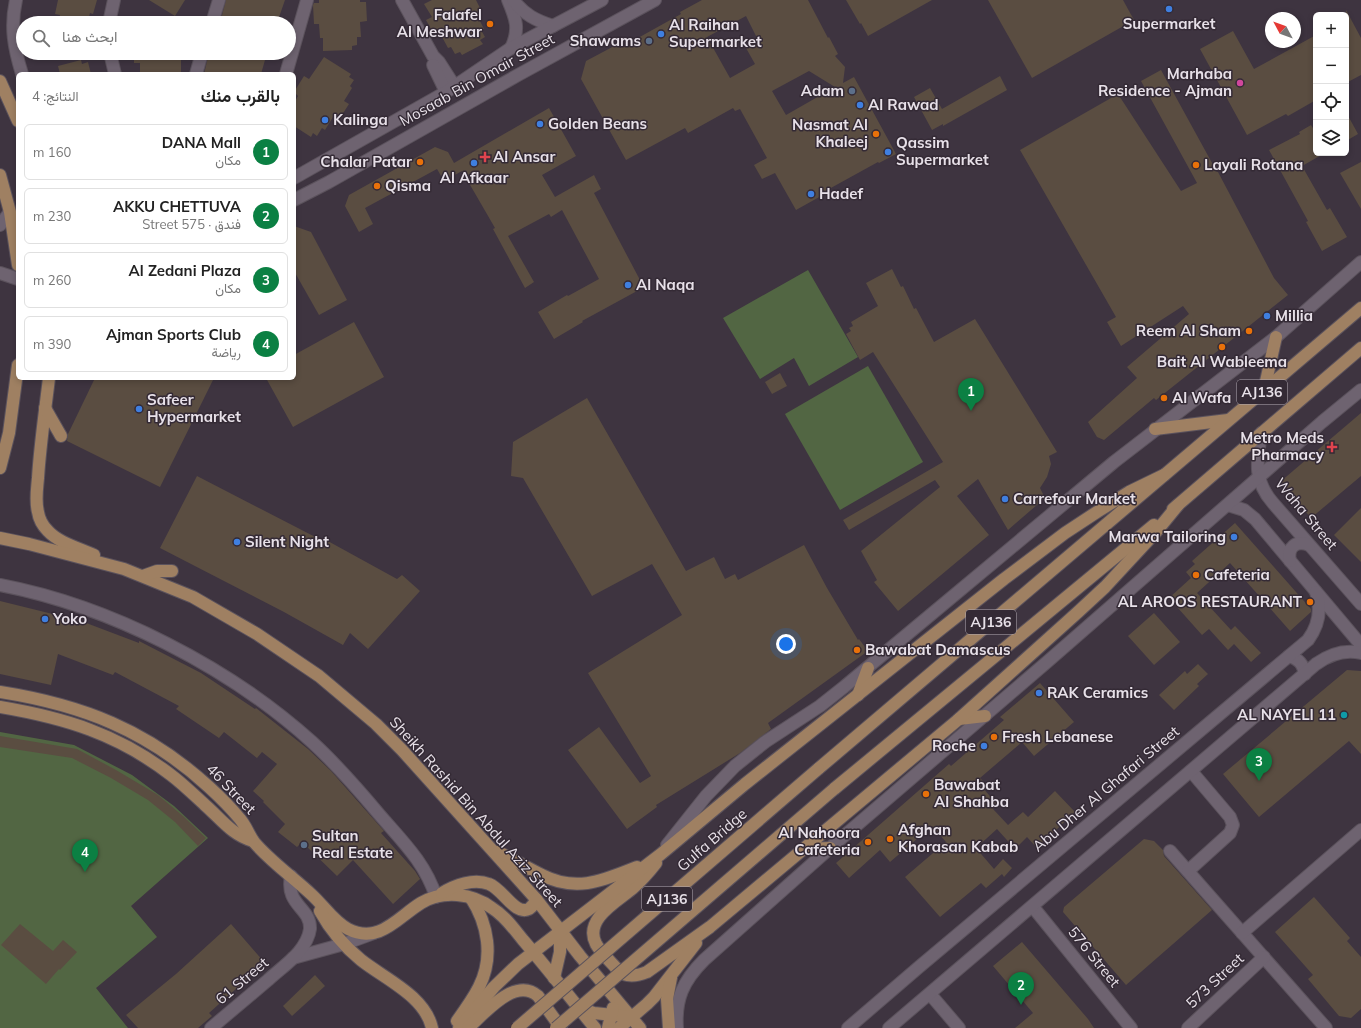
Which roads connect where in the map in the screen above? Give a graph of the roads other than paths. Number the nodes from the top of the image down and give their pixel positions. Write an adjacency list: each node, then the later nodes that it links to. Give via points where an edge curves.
1 (16, 0): 15 (street, via 13,38)
2 (114, 0): 10 (street)
3 (218, 0): 11 (street)
4 (307, 0): 13 (street)
5 (402, 0): 25 (street, via 433,56 439,62)
6 (508, 0): 14 (street, via 517,29)
7 (514, 0): 12 (street, via 528,15)
8 (602, 0): 12 (street, Mosaab Bin Omair Street)
9 (655, 0): 29 (street, Mosaab Bin Omair Street)
10 (111, 16)
11 (214, 16)
12 (553, 26): 14 (street, Mosaab Bin Omair Street)
13 (296, 39)
14 (511, 48): 25 (street, Mosaab Bin Omair Street)
15 (16, 53)
16 (18, 60): 20 (street)
17 (112, 60): 21 (street)
18 (200, 60): 22 (street)
19 (290, 60): 23 (street)
20 (21, 72)
21 (115, 72)
22 (197, 72)
23 (287, 72)
24 (0, 81): 26 (main road)
25 (451, 89): 28 (street, Mosaab Bin Omair Street)
26 (16, 117)
27 (0, 175): 30 (main road)
28 (296, 177)
29 (296, 199)
30 (10, 212): 31 (street); 32 (main road)
31 (0, 225)
32 (16, 252)
33 (1361, 262): 37 (street)
34 (0, 273): 35 (street)
35 (16, 278)
36 (1361, 308): 41 (main road, AJ136)
37 (1276, 337): 41 (main road); 45 (street)
38 (1361, 348): 47 (main road, AJ136)
39 (16, 380): 46 (main road)
40 (49, 380): 43 (main road)
41 (1264, 390): 44 (main road, AJ136)
42 (1361, 390): 52 (street)
43 (45, 408): 48 (main road); 58 (main road, via 36,502 43,524 61,540)
44 (1228, 420): 45 (main road); 51 (main road, AJ136)
45 (1155, 429): 69 (street)
46 (9, 433): 49 (street); 50 (main road)
47 (1261, 434): 52 (street, Waha Street); 54 (main road, AJ136)
48 (61, 436)
49 (0, 446)
50 (0, 468)
51 (1164, 475): 72 (main road, via 1129,492 1034,555); 114 (main road, Gulfa Bridge / AJ136, bridge)
52 (1258, 478): 53 (street); 56 (street, Waha Street, via 1268,498)
53 (1228, 504): 57 (street, via 1250,514); 74 (street)
54 (1178, 505): 75 (main road, via 1105,586); 115 (main road, AJ136, bridge, via 834,789)
55 (0, 538): 58 (main road, Sheikh Rashid Bin Abdul Aziz Street)
56 (1309, 544): 57 (street, via 1298,543 1293,546 1290,550); 62 (street, Waha Street)
57 (1290, 561): 64 (street)
58 (124, 569): 60 (main road, Sheikh Rashid Bin Abdul Aziz Street)
59 (172, 571): 60 (main road, via 157,571)
60 (143, 576): 81 (main road, Sheikh Rashid Bin Abdul Aziz Street, via 225,614 319,676 402,750)
61 (0, 584): 88 (street, via 85,608 119,622 176,649 270,707 306,737 352,782 417,858 428,876)
62 (1348, 589): 63 (street); 65 (street, Waha Street)
63 (1361, 590)
64 (1316, 592): 66 (street); 68 (street, Abu Dher Al Ghafari Street, via 1320,607 1314,632)
65 (1361, 604)
66 (1361, 645)
67 (1361, 653): 70 (street, via 1336,653 1326,657)
68 (1289, 656): 70 (street, via 1300,662); 123 (street, Abu Dher Al Ghafari Street)
69 (868, 668): 72 (main road); 83 (street, via 820,706 765,742 735,766 706,796)
70 (1305, 674): 76 (street)
71 (0, 692): 78 (main road, 46 Street, via 35,697 75,708 142,737 180,762 203,782 240,819)
72 (858, 695): 83 (main road)
73 (0, 707): 78 (main road, 46 Street, via 50,716 72,723 134,750 159,766 230,829)
74 (986, 716): 75 (main road); 79 (street)
75 (959, 719): 80 (main road)
76 (1191, 771): 85 (street, via 1230,817 1233,825 1230,833); 91 (street)
77 (1361, 830): 95 (street)
78 (253, 841): 86 (main road)
79 (830, 848): 80 (main road); 122 (street, via 695,970 687,980 678,1003)
80 (804, 849): 92 (main road)
81 (493, 850): 84 (main road, via 551,879 569,884 597,882); 90 (main road, Sheikh Rashid Bin Abdul Aziz Street)
82 (1170, 851): 85 (street)
83 (661, 854): 84 (main road); 92 (main road, via 641,881 597,919 594,932 596,944 620,972 635,976 647,972)
84 (651, 861): 93 (main road)
85 (1188, 871): 95 (street)
86 (291, 876): 87 (main road); 100 (street, 61 Street, via 291,893 306,914 310,928 304,944)
87 (312, 896): 94 (main road, via 342,925 362,933); 96 (main road)
88 (436, 897): 89 (main road, via 454,895); 90 (main road, via 457,886 476,882 495,887 520,910 528,909); 94 (main road, via 420,904 392,926)
89 (471, 898): 97 (main road, via 491,906 502,915); 111 (main road, via 486,930 487,964 480,986)
90 (536, 899): 93 (main road, Sheikh Rashid Bin Abdul Aziz Street)
91 (1033, 907): 105 (street); 126 (street, 576 Street)
92 (710, 927): 102 (main road)
93 (560, 931): 97 (main road); 98 (main road); 99 (main road, Sheikh Rashid Bin Abdul Aziz Street)
94 (375, 933): 96 (street, 61 Street)
95 (1242, 933): 101 (street)
96 (344, 944): 100 (street, 61 Street); 110 (main road, via 418,1002 428,1015)
97 (534, 952): 98 (main road); 103 (main road); 112 (main road, via 508,974)
98 (560, 952): 99 (main road); 103 (main road)
99 (580, 956): 104 (main road, Sheikh Rashid Bin Abdul Aziz Street)
100 (293, 958): 109 (street, 61 Street)
101 (1264, 958): 127 (street, 573 Street); 128 (street)
102 (673, 972): 108 (main road, via 654,997); 121 (main road, via 667,999)
103 (554, 978): 106 (main road)
104 (608, 990): 107 (main road, via 613,1002); 108 (main road, Sheikh Rashid Bin Abdul Aziz Street)
105 (930, 994): 124 (street); 125 (street)
106 (577, 1006): 107 (main road, via 594,1013); 117 (main road)
107 (611, 1015): 108 (main road); 118 (main road)
108 (632, 1018): 119 (main road); 120 (main road, Sheikh Rashid Bin Abdul Aziz Street)
109 (211, 1028)
110 (432, 1028)
111 (452, 1028)
112 (459, 1028)
113 (468, 1028): 116 (main road, via 502,998 524,989 538,996)
114 (517, 1028)
115 (556, 1028)
116 (561, 1028)
117 (595, 1028)
118 (608, 1028)
119 (619, 1028)
120 (640, 1028)
121 (669, 1028)
122 (677, 1028)
123 (848, 1028)
124 (889, 1028)
125 (959, 1028)
126 (1131, 1028)
127 (1188, 1028)
128 (1326, 1028)

